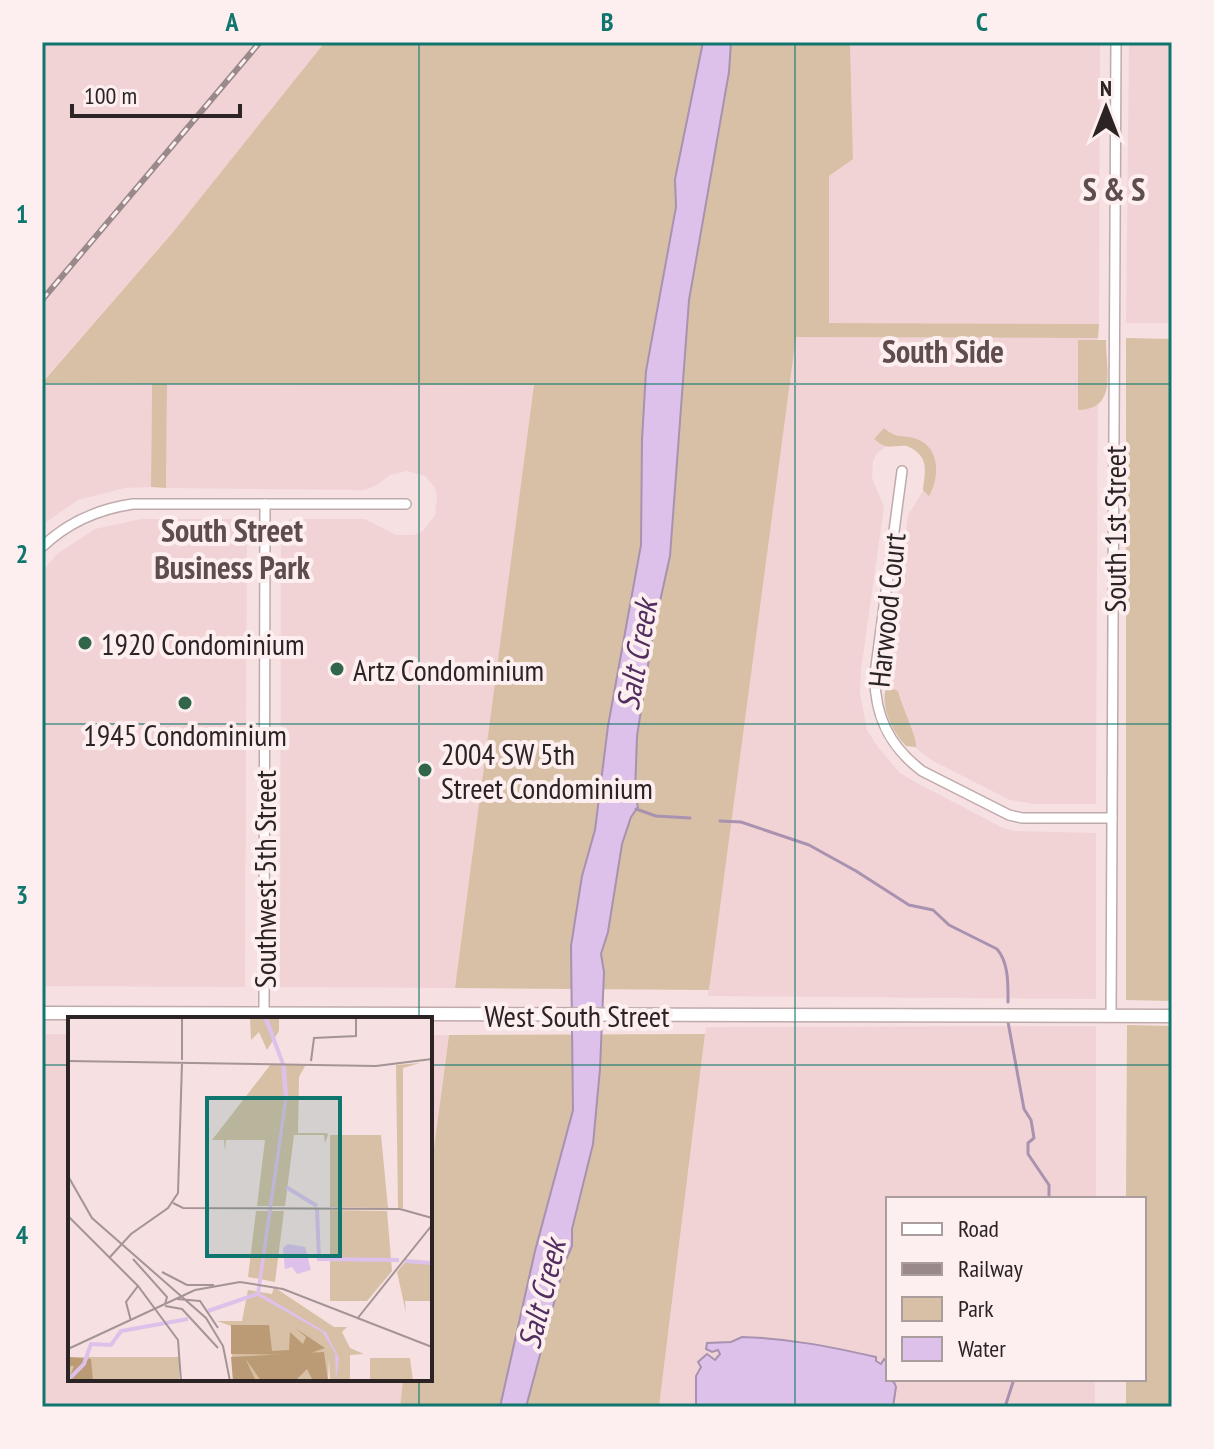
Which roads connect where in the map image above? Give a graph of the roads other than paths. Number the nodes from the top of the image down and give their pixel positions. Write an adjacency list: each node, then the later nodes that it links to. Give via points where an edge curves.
1 (1116, 42): 6 (street, South 1st Street)
2 (902, 471): 6 (street, Harwood Court, via 875,683 879,715 890,738 922,771 1009,815)
3 (265, 504): 4 (street); 5 (street, via 113,507 75,522); 8 (street, Southwest 5th Street)
4 (406, 504)
5 (42, 547)
6 (1112, 818): 9 (street, South 1st Street)
7 (42, 1013): 8 (street, West South Street)
8 (264, 1015): 9 (street, West South Street)
9 (1111, 1016): 10 (street, West South Street)
10 (1172, 1016)

